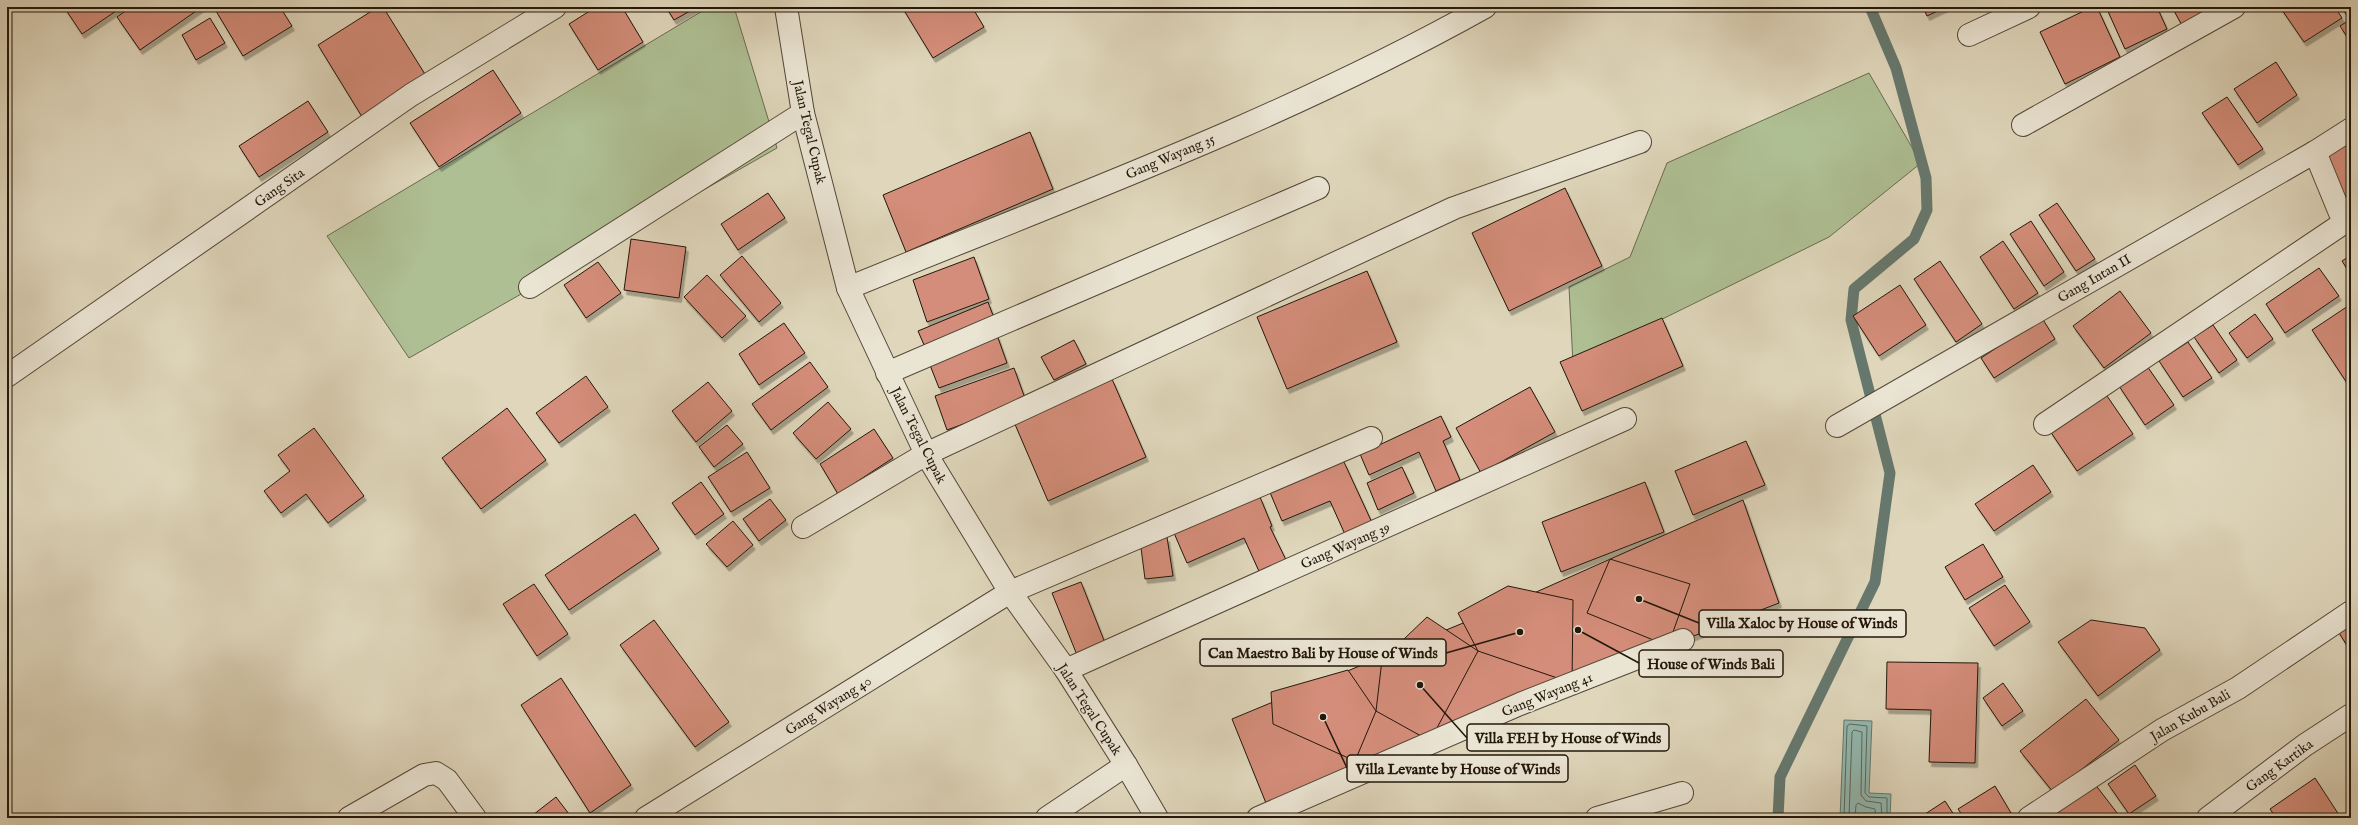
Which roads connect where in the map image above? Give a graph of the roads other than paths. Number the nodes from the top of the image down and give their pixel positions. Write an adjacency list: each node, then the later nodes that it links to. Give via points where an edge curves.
1 (556, 7): 17 (street, Gang Sita, via 411,95)
2 (1486, 7): 15 (street, Gang Wayang 35, via 1437,34 1275,113)
3 (2029, 7): 6 (street)
4 (2234, 7): 8 (street)
5 (790, 8): 7 (street, Jalan Tegal Cupak)
6 (1969, 35)
7 (803, 113): 14 (street); 15 (street, Jalan Tegal Cupak)
8 (2023, 125)
9 (2351, 129): 11 (street, Gang Intan II)
10 (1640, 142): 22 (street, via 1454,208)
11 (2315, 152): 13 (street, via 2340,214); 20 (street, Gang Intan II)
12 (1318, 188): 16 (street)
13 (2350, 221): 19 (street)
14 (530, 287)
15 (848, 288): 16 (street, Jalan Tegal Cupak)
16 (887, 373): 22 (street, Jalan Tegal Cupak)
17 (7, 376)
18 (1625, 419): 27 (street, Gang Wayang 39)
19 (2046, 424)
20 (1837, 426)
21 (1371, 438): 24 (street, Gang Wayang 40)
22 (926, 454): 23 (street); 24 (street, Jalan Tegal Cupak)
23 (803, 527)
24 (1010, 592): 27 (street, Jalan Tegal Cupak); 33 (street, Gang Wayang 40)
25 (2351, 612): 38 (street, Jalan Kubu Bali, via 2238,688 2162,730)
26 (1683, 640): 36 (street, Gang Wayang 41, via 1520,704)
27 (1066, 670): 29 (street, Jalan Tegal Cupak)
28 (2351, 714): 39 (street, Gang Kartika)
29 (1126, 764): 34 (street); 35 (street, Jalan Tegal Cupak)
30 (1682, 793): 37 (street)
31 (349, 818): 32 (street, via 424,775 436,773 447,780)
32 (475, 818)
33 (646, 818)
34 (1047, 818)
35 (1157, 818)
36 (1258, 818)
37 (1597, 818)
38 (2029, 818)
39 (2208, 818)

